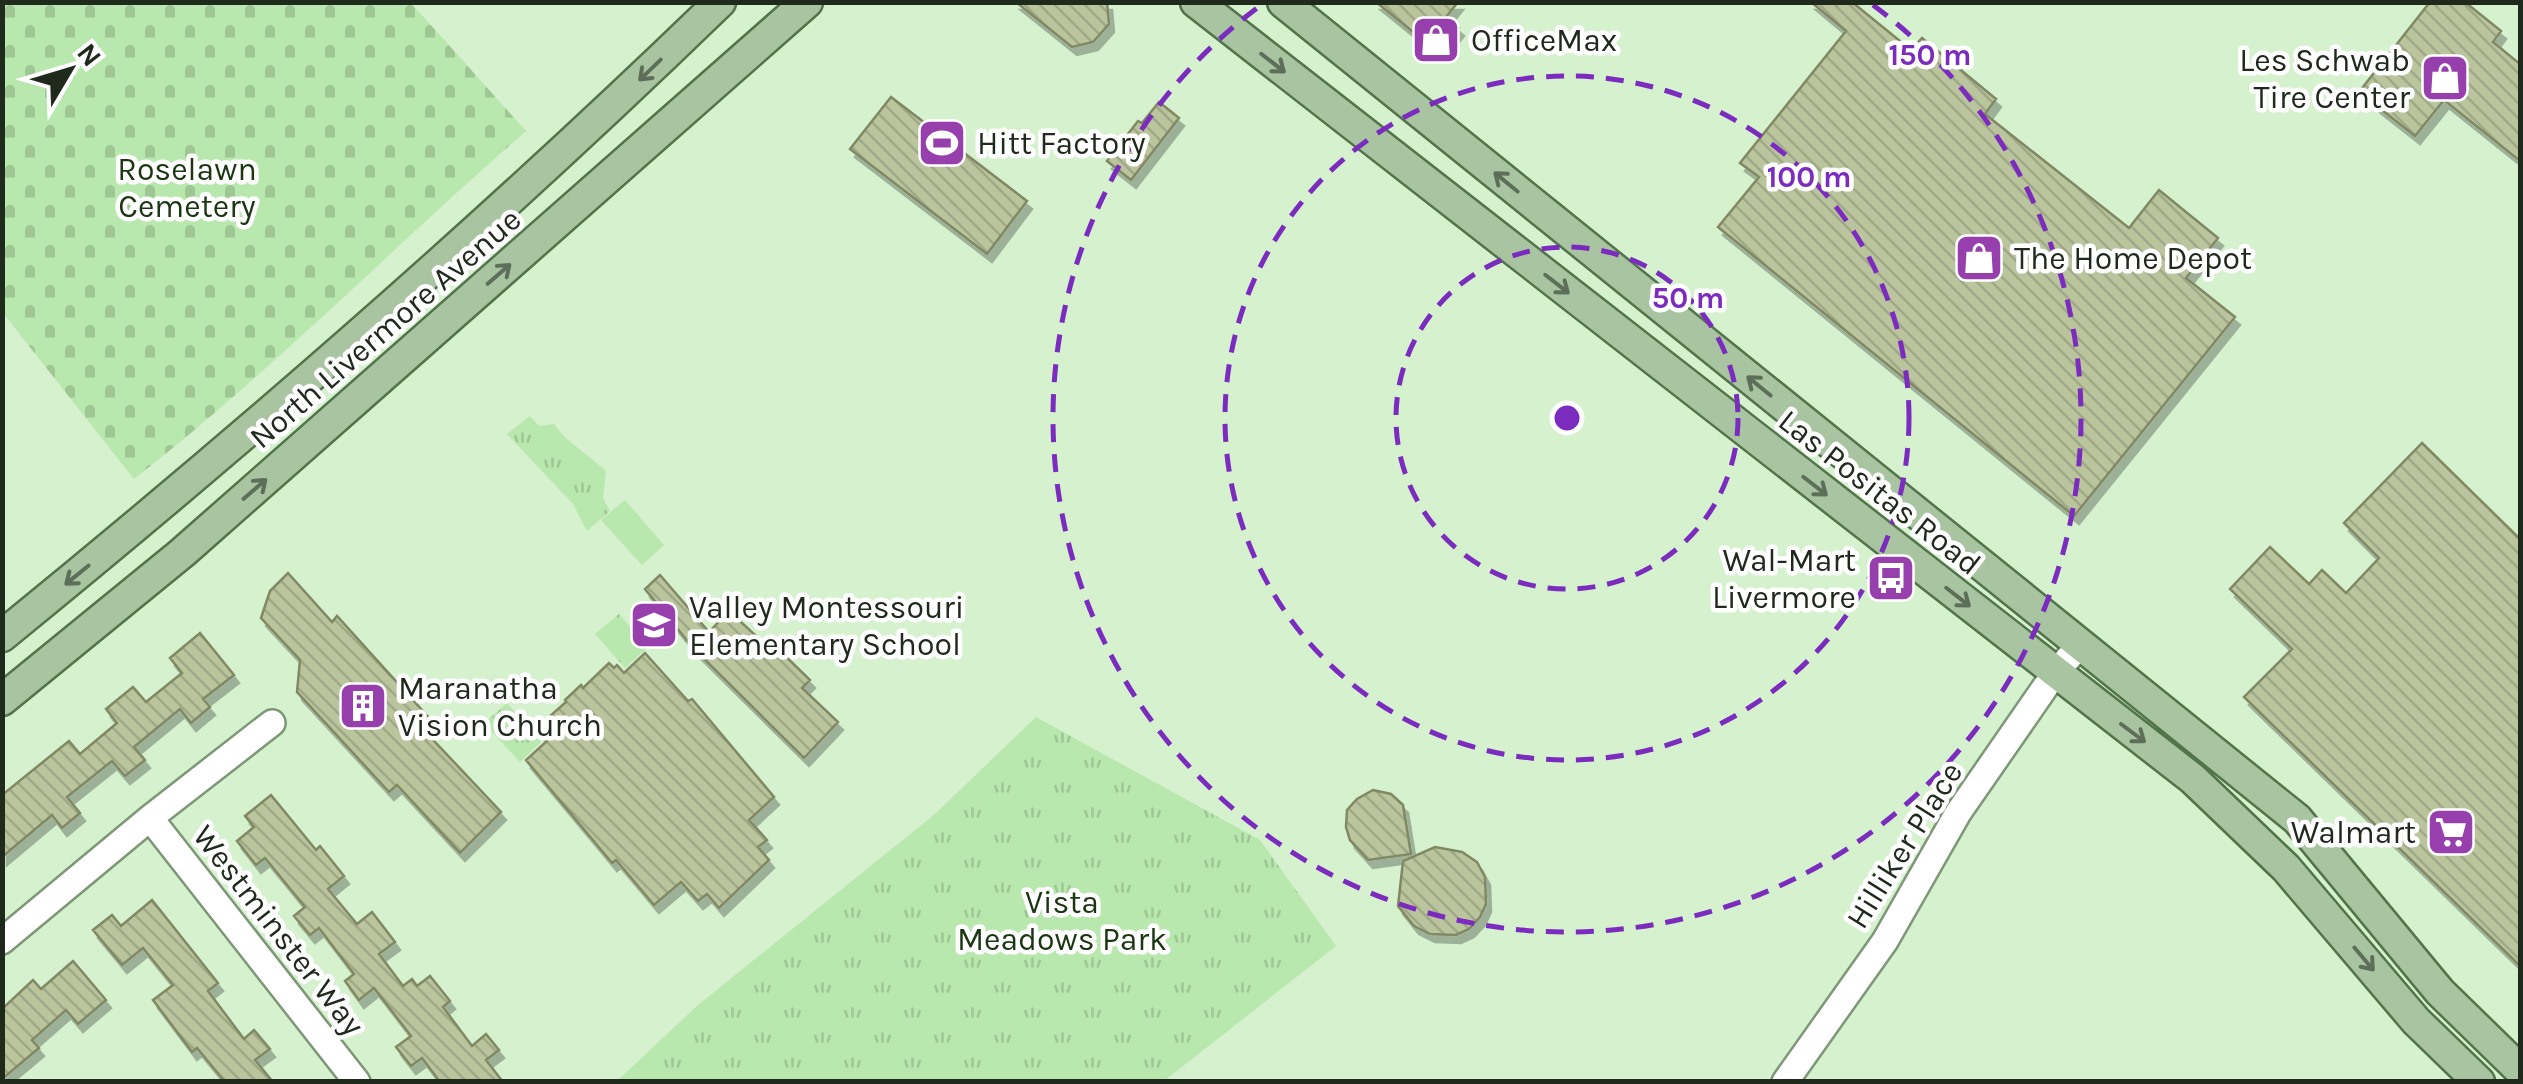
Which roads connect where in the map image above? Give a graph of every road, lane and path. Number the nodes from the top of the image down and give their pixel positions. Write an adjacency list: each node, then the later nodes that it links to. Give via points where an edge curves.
1 (720, 2): 5 (main road, North Livermore Avenue, one-way to 5, via 550,166)
2 (807, 2): 8 (main road, North Livermore Avenue, one-way to 2, via 182,553)
3 (1196, 2): 7 (main road, Las Positas Road, one-way to 7)
4 (1282, 2): 6 (main road, Las Positas Road, one-way to 4)
5 (2, 636)
6 (2080, 645): 7 (street, Hilliker Place); 12 (main road, Las Positas Road, via 2297,820 2440,992)
7 (2055, 674): 14 (street, Hilliker Place, via 1958,813 1885,941); 15 (main road, Las Positas Road, one-way to 15, via 2193,778 2286,868 2416,1021)
8 (2, 700)
9 (272, 723): 10 (street)
10 (150, 818): 11 (street); 13 (street, Westminster Way)
11 (2, 941)
12 (2520, 1070)
13 (358, 1082)
14 (1785, 1082)
15 (2478, 1082)

